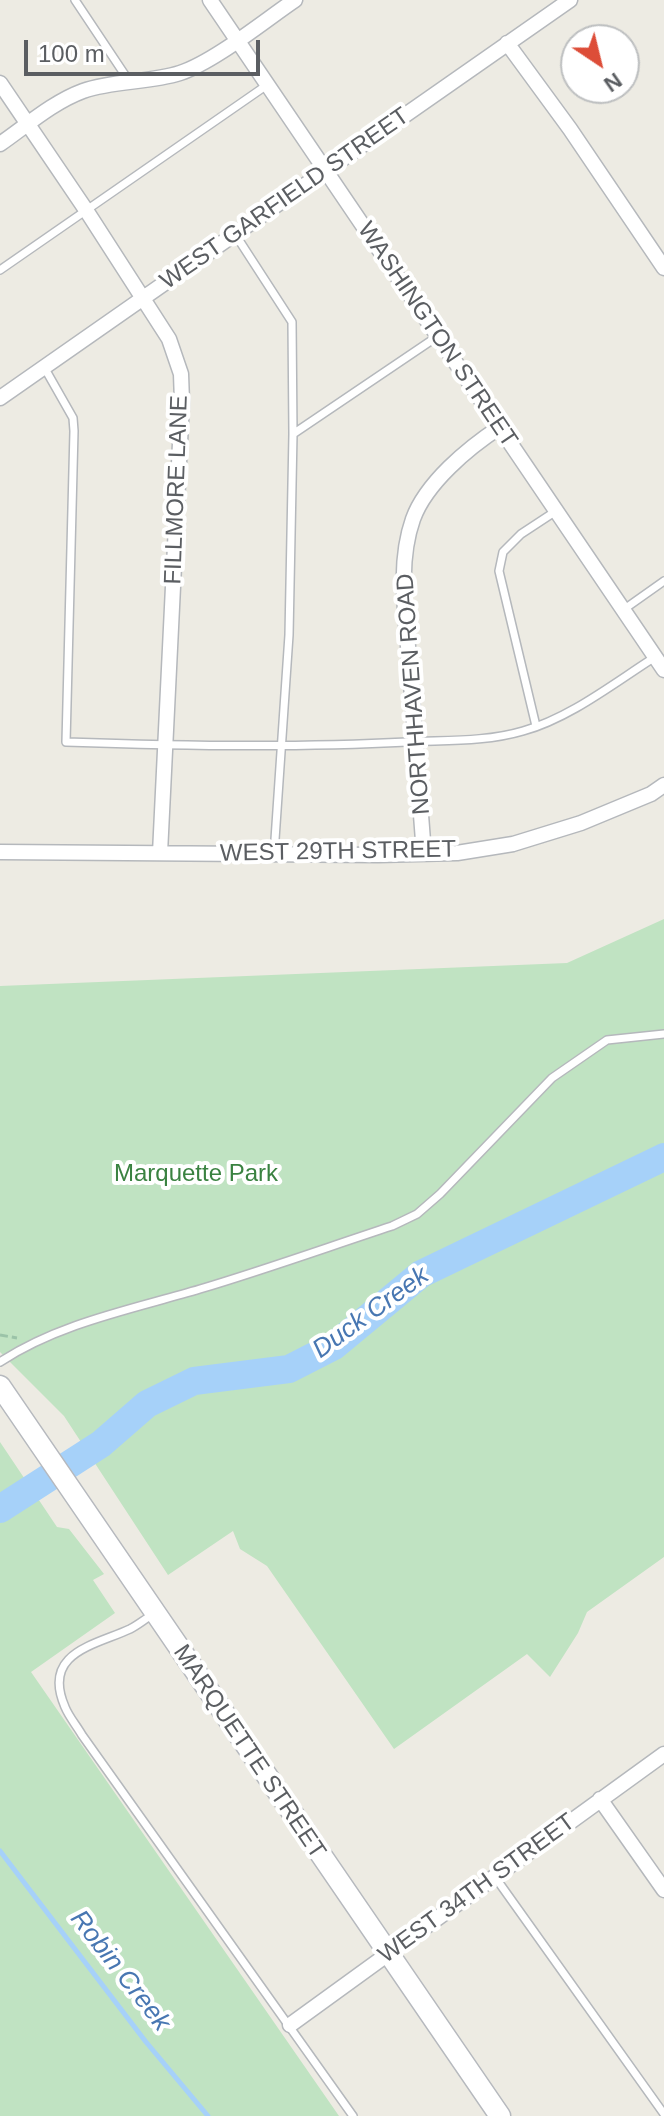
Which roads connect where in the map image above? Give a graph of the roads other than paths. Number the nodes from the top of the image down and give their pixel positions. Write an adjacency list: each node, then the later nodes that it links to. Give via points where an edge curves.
1 (75, 0): 7 (lane)
2 (210, 0): 5 (street, WASHINGTON STREET)
3 (295, 0): 5 (street)
4 (570, 0): 6 (street, WEST GARFIELD STREET)
5 (236, 39): 7 (street, via 179,73); 9 (street, WASHINGTON STREET)
6 (507, 43): 12 (street, WEST GARFIELD STREET); 15 (street)
7 (129, 81): 10 (street, via 83,91)
8 (0, 83): 10 (street, FILLMORE LANE)
9 (267, 85): 12 (street, WASHINGTON STREET); 13 (lane)
10 (28, 124): 11 (street); 13 (street, FILLMORE LANE)
11 (0, 144)
12 (325, 170): 14 (street, WEST GARFIELD STREET); 18 (street, WASHINGTON STREET)
13 (86, 210): 16 (lane); 17 (street, FILLMORE LANE)
14 (235, 234): 17 (street, WEST GARFIELD STREET); 22 (lane, via 292,322)
15 (664, 268)
16 (0, 270)
17 (143, 298): 19 (street, WEST GARFIELD STREET); 30 (street, FILLMORE LANE, via 169,339 182,388)
18 (438, 336): 21 (street, WASHINGTON STREET); 22 (lane)
19 (44, 367): 20 (street, WEST GARFIELD STREET); 30 (lane, via 73,418 74,431 66,742)
20 (0, 398)
21 (500, 427): 23 (street, WASHINGTON STREET); 28 (street, NORTHHAVEN ROAD, via 471,446 424,496 409,532 405,592)
22 (293, 434): 29 (lane)
23 (556, 511): 25 (street, WASHINGTON STREET); 27 (lane, via 503,552 499,571)
24 (664, 581): 25 (lane)
25 (623, 610): 26 (street, WASHINGTON STREET)
26 (660, 663): 27 (lane)
27 (536, 726): 28 (lane, via 483,738)
28 (416, 741): 29 (lane); 35 (street, NORTHHAVEN ROAD)
29 (282, 745): 30 (lane); 34 (lane)
30 (165, 746): 33 (street, FILLMORE LANE)
31 (664, 785): 35 (street, WEST 29TH STREET, via 581,823 513,844)
32 (0, 852): 33 (street, WEST 29TH STREET)
33 (160, 853): 34 (street, WEST 29TH STREET)
34 (274, 854): 35 (street, WEST 29TH STREET)
35 (424, 854)
36 (664, 1034): 37 (lane, via 607,1040 552,1078 417,1214 208,1287 65,1329 26,1344)
37 (0, 1362)
38 (0, 1386): 39 (main road, MARQUETTE STREET)
39 (154, 1613): 44 (main road, MARQUETTE STREET); 45 (lane, via 79,1649 68,1660 60,1685 64,1706)
40 (664, 1754): 41 (street, WEST 34TH STREET)
41 (600, 1799): 42 (street, WEST 34TH STREET); 43 (street)
42 (494, 1876): 44 (street, WEST 34TH STREET); 46 (lane)
43 (664, 1890)
44 (387, 1954): 45 (street, WEST 34TH STREET); 48 (main road, MARQUETTE STREET)
45 (290, 2025): 47 (lane)
46 (664, 2114)
47 (353, 2116)
48 (500, 2116)

